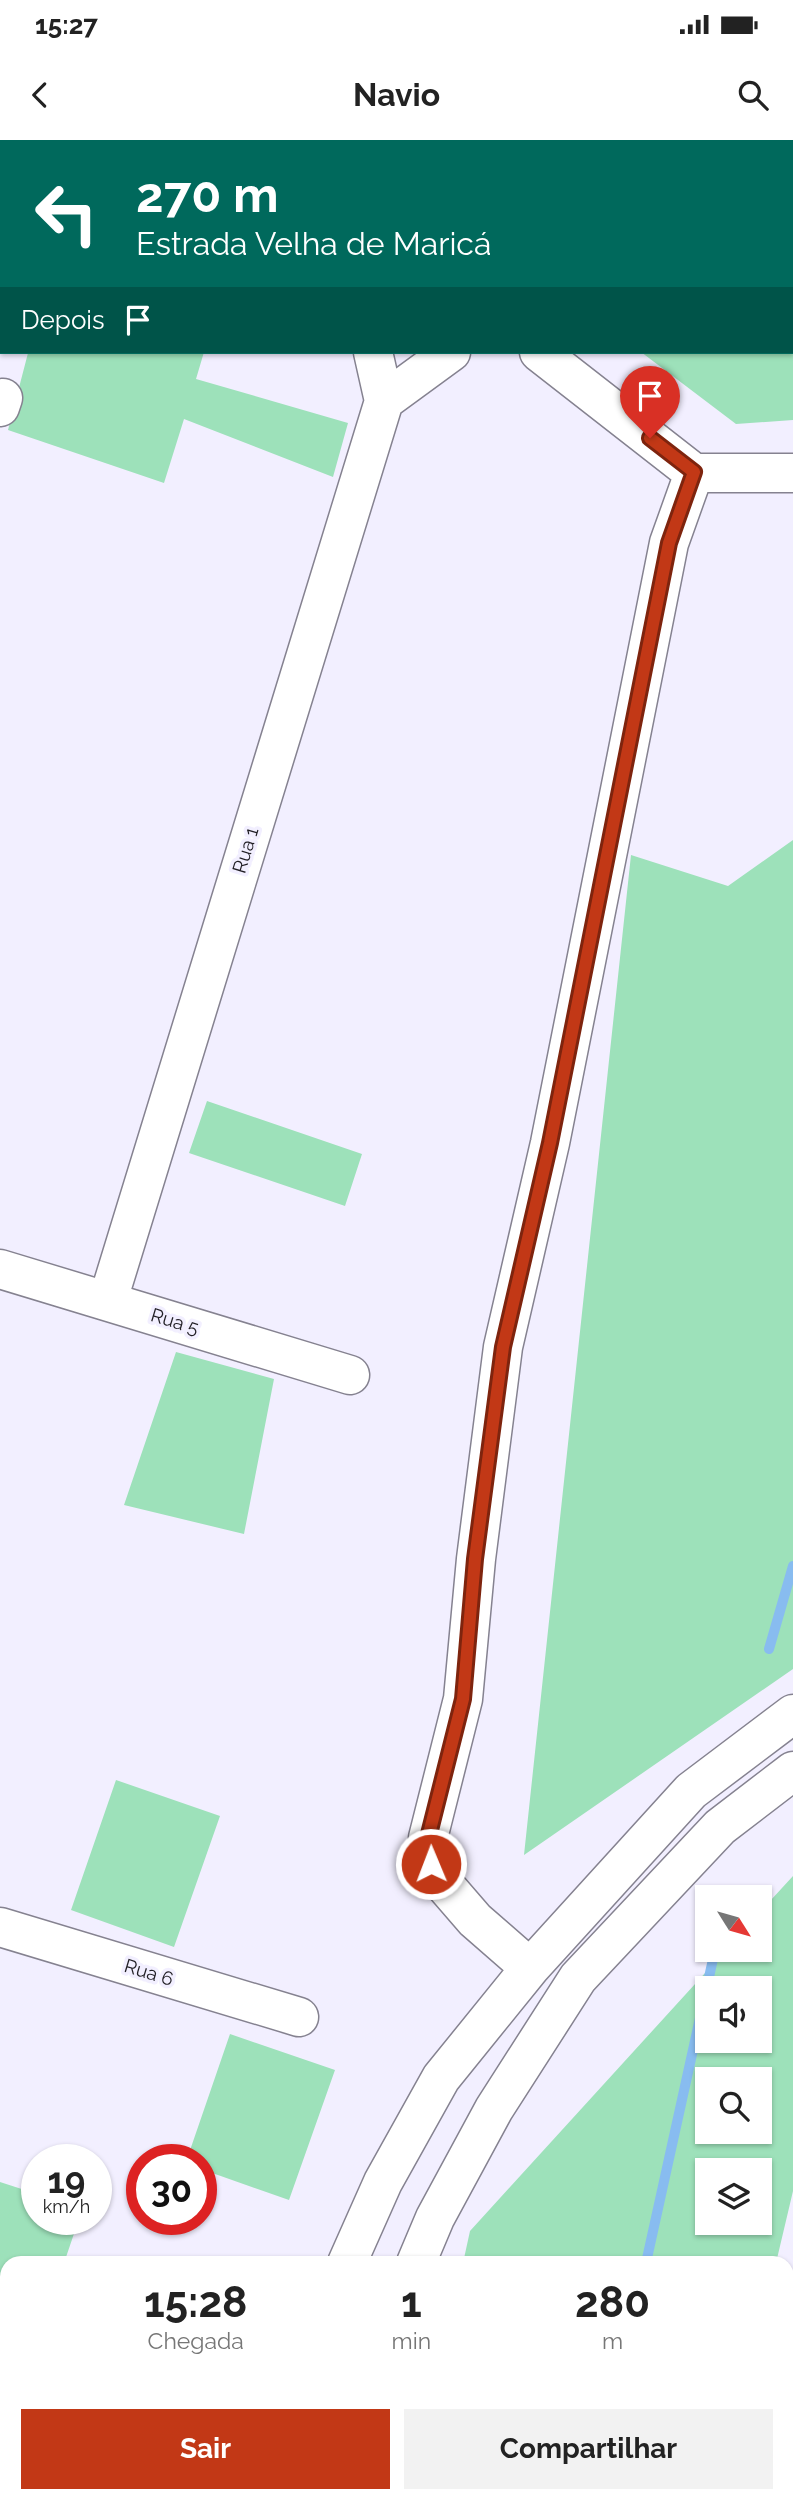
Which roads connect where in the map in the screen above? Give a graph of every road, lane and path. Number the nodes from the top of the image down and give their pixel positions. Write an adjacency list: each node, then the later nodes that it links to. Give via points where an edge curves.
1 (373, 354): 4 (street, Rua 1)
2 (448, 354): 4 (street)
3 (543, 354): 5 (street)
4 (384, 401): 8 (street, Rua 1)
5 (694, 472): 6 (street); 15 (street, via 669,543 550,1143 503,1347 475,1559 463,1699 428,1838 431,1864 443,1883 475,1920)
6 (793, 473)
7 (0, 1269): 8 (street, Rua 5)
8 (108, 1300): 9 (street, Rua 5)
9 (350, 1375)
10 (793, 1714): 12 (street)
11 (793, 1771): 13 (street)
12 (691, 1791): 13 (street); 15 (street)
13 (720, 1827): 18 (street, via 578,1978 494,2109)
14 (0, 1927): 16 (street, Rua 6)
15 (530, 1968): 17 (street, via 441,2078 383,2182)
16 (299, 2017)
17 (350, 2256)
18 (419, 2256)

